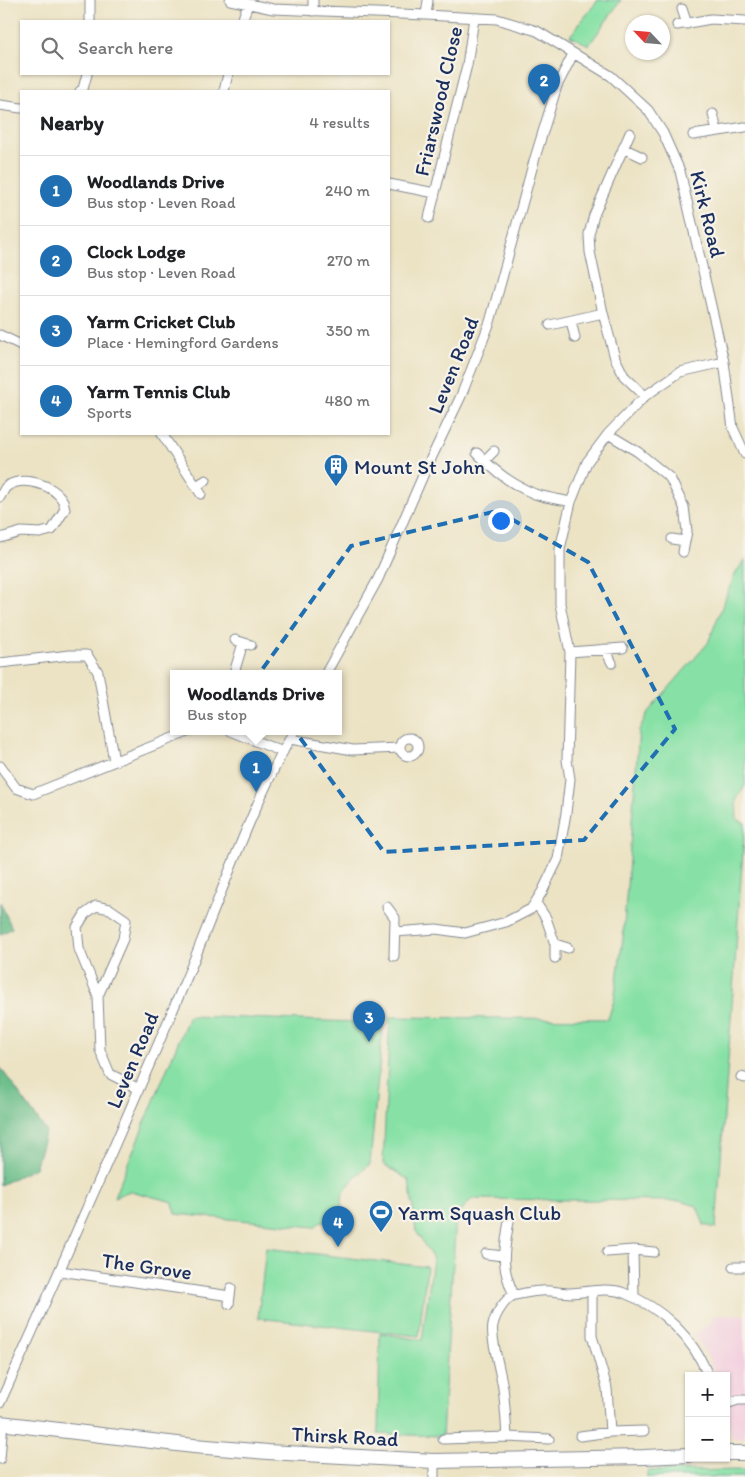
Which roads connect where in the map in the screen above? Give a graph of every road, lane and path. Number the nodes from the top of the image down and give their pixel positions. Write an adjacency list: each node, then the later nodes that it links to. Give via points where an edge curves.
1 (90, 0): 10 (street)
2 (230, 0): 5 (street, Kirk Road)
3 (313, 0): 7 (street)
4 (428, 0): 8 (street)
5 (248, 4): 7 (street, Kirk Road); 11 (street)
6 (682, 9): 13 (street)
7 (313, 12): 8 (street, Kirk Road)
8 (426, 15): 9 (street, Kirk Road)
9 (474, 18): 15 (street, Kirk Road, via 497,19 537,32); 30 (street, Friarswood Close, via 467,65)
10 (90, 20)
11 (242, 20)
12 (745, 21): 13 (street, via 711,19)
13 (687, 24): 14 (street)
14 (677, 25)
15 (573, 54): 38 (street, Kirk Road, via 611,76 648,110 663,133 680,171); 60 (street, Leven Road, via 557,86 490,322 461,396 378,579)
16 (87, 75): 18 (street)
17 (228, 75): 19 (street)
18 (82, 90)
19 (224, 90)
20 (0, 105): 21 (street)
21 (20, 108)
22 (713, 114): 24 (street)
23 (745, 127): 24 (street)
24 (717, 131): 26 (street)
25 (630, 133): 27 (street)
26 (693, 135)
27 (624, 148): 28 (street); 32 (street, via 594,215 589,234)
28 (642, 157)
29 (390, 184): 30 (street, Friarswood Close)
30 (436, 193): 31 (street, Friarswood Close)
31 (429, 218)
32 (603, 313): 33 (street); 39 (street, via 615,358 624,376)
33 (571, 321): 34 (street); 36 (street)
34 (550, 325)
35 (0, 335): 37 (street)
36 (574, 338)
37 (20, 345)
38 (724, 362): 39 (street, via 680,372); 43 (street, Kirk Road, via 733,428)
39 (644, 396): 40 (street)
40 (608, 434): 48 (street, via 587,462); 51 (street, via 638,452 670,478 684,507)
41 (163, 435): 46 (street, via 198,490)
42 (494, 451): 45 (street)
43 (744, 451)
44 (477, 453): 45 (street)
45 (484, 461): 48 (street, via 513,484 536,494)
46 (206, 480)
47 (0, 497): 49 (street, via 5,487 22,480 34,482 49,488 62,500 65,509 52,530 21,532)
48 (570, 502): 56 (street, via 560,549 560,604)
49 (0, 538)
50 (672, 539): 51 (street)
51 (685, 541): 52 (street)
52 (683, 552)
53 (243, 642): 59 (street)
54 (623, 648): 55 (street)
55 (605, 649): 56 (street); 58 (street)
56 (570, 652): 68 (street, via 567,760 570,779 566,813 558,859)
57 (0, 663): 66 (street, via 87,655 98,672)
58 (612, 663)
59 (235, 670)
60 (328, 670)
61 (180, 735): 66 (street)
62 (241, 735): 65 (street)
63 (292, 735): 64 (street, via 353,750); 65 (street, Leven Road)
64 (400, 748)
65 (283, 752): 76 (street, Leven Road, via 249,823)
66 (114, 761): 67 (street, via 33,794 16,788)
67 (0, 766)
68 (536, 903): 70 (street, via 506,922 465,933 436,929); 71 (street, via 546,918)
69 (388, 907): 70 (street, via 395,918)
70 (396, 932): 73 (street)
71 (555, 944): 72 (street); 74 (street)
72 (568, 948)
73 (394, 956)
74 (555, 958)
75 (98, 996): 75 (street, via 79,949 77,927 85,914 96,906 110,909 126,920 123,939); 76 (street, via 100,1050 110,1074)
76 (139, 1089): 85 (street, Leven Road)
77 (509, 1221): 82 (street)
78 (633, 1250): 79 (street); 80 (street); 89 (street)
79 (607, 1252)
80 (654, 1252)
81 (486, 1254): 82 (street)
82 (503, 1256): 87 (street)
83 (733, 1267): 84 (street)
84 (745, 1268)
85 (60, 1271): 88 (street, The Grove); 92 (street, Leven Road)
86 (592, 1290): 87 (street); 89 (street, via 621,1292); 96 (street, via 592,1336 607,1388)
87 (514, 1295): 98 (street, via 492,1325)
88 (230, 1296)
89 (634, 1298): 90 (street, via 664,1316 685,1337)
90 (707, 1372)
91 (745, 1400): 93 (street)
92 (0, 1403)
93 (730, 1403)
94 (1, 1423): 104 (street); 105 (main road, Thirsk Road, via 194,1446)
95 (644, 1431): 96 (street)
96 (610, 1432): 97 (street)
97 (580, 1436)
98 (507, 1437): 99 (street); 100 (street)
99 (443, 1439)
100 (548, 1439)
101 (730, 1453): 102 (main road)
102 (745, 1453)
103 (685, 1455): 105 (main road, Thirsk Road)
104 (0, 1459)
105 (434, 1461): 106 (street)
106 (434, 1477)

